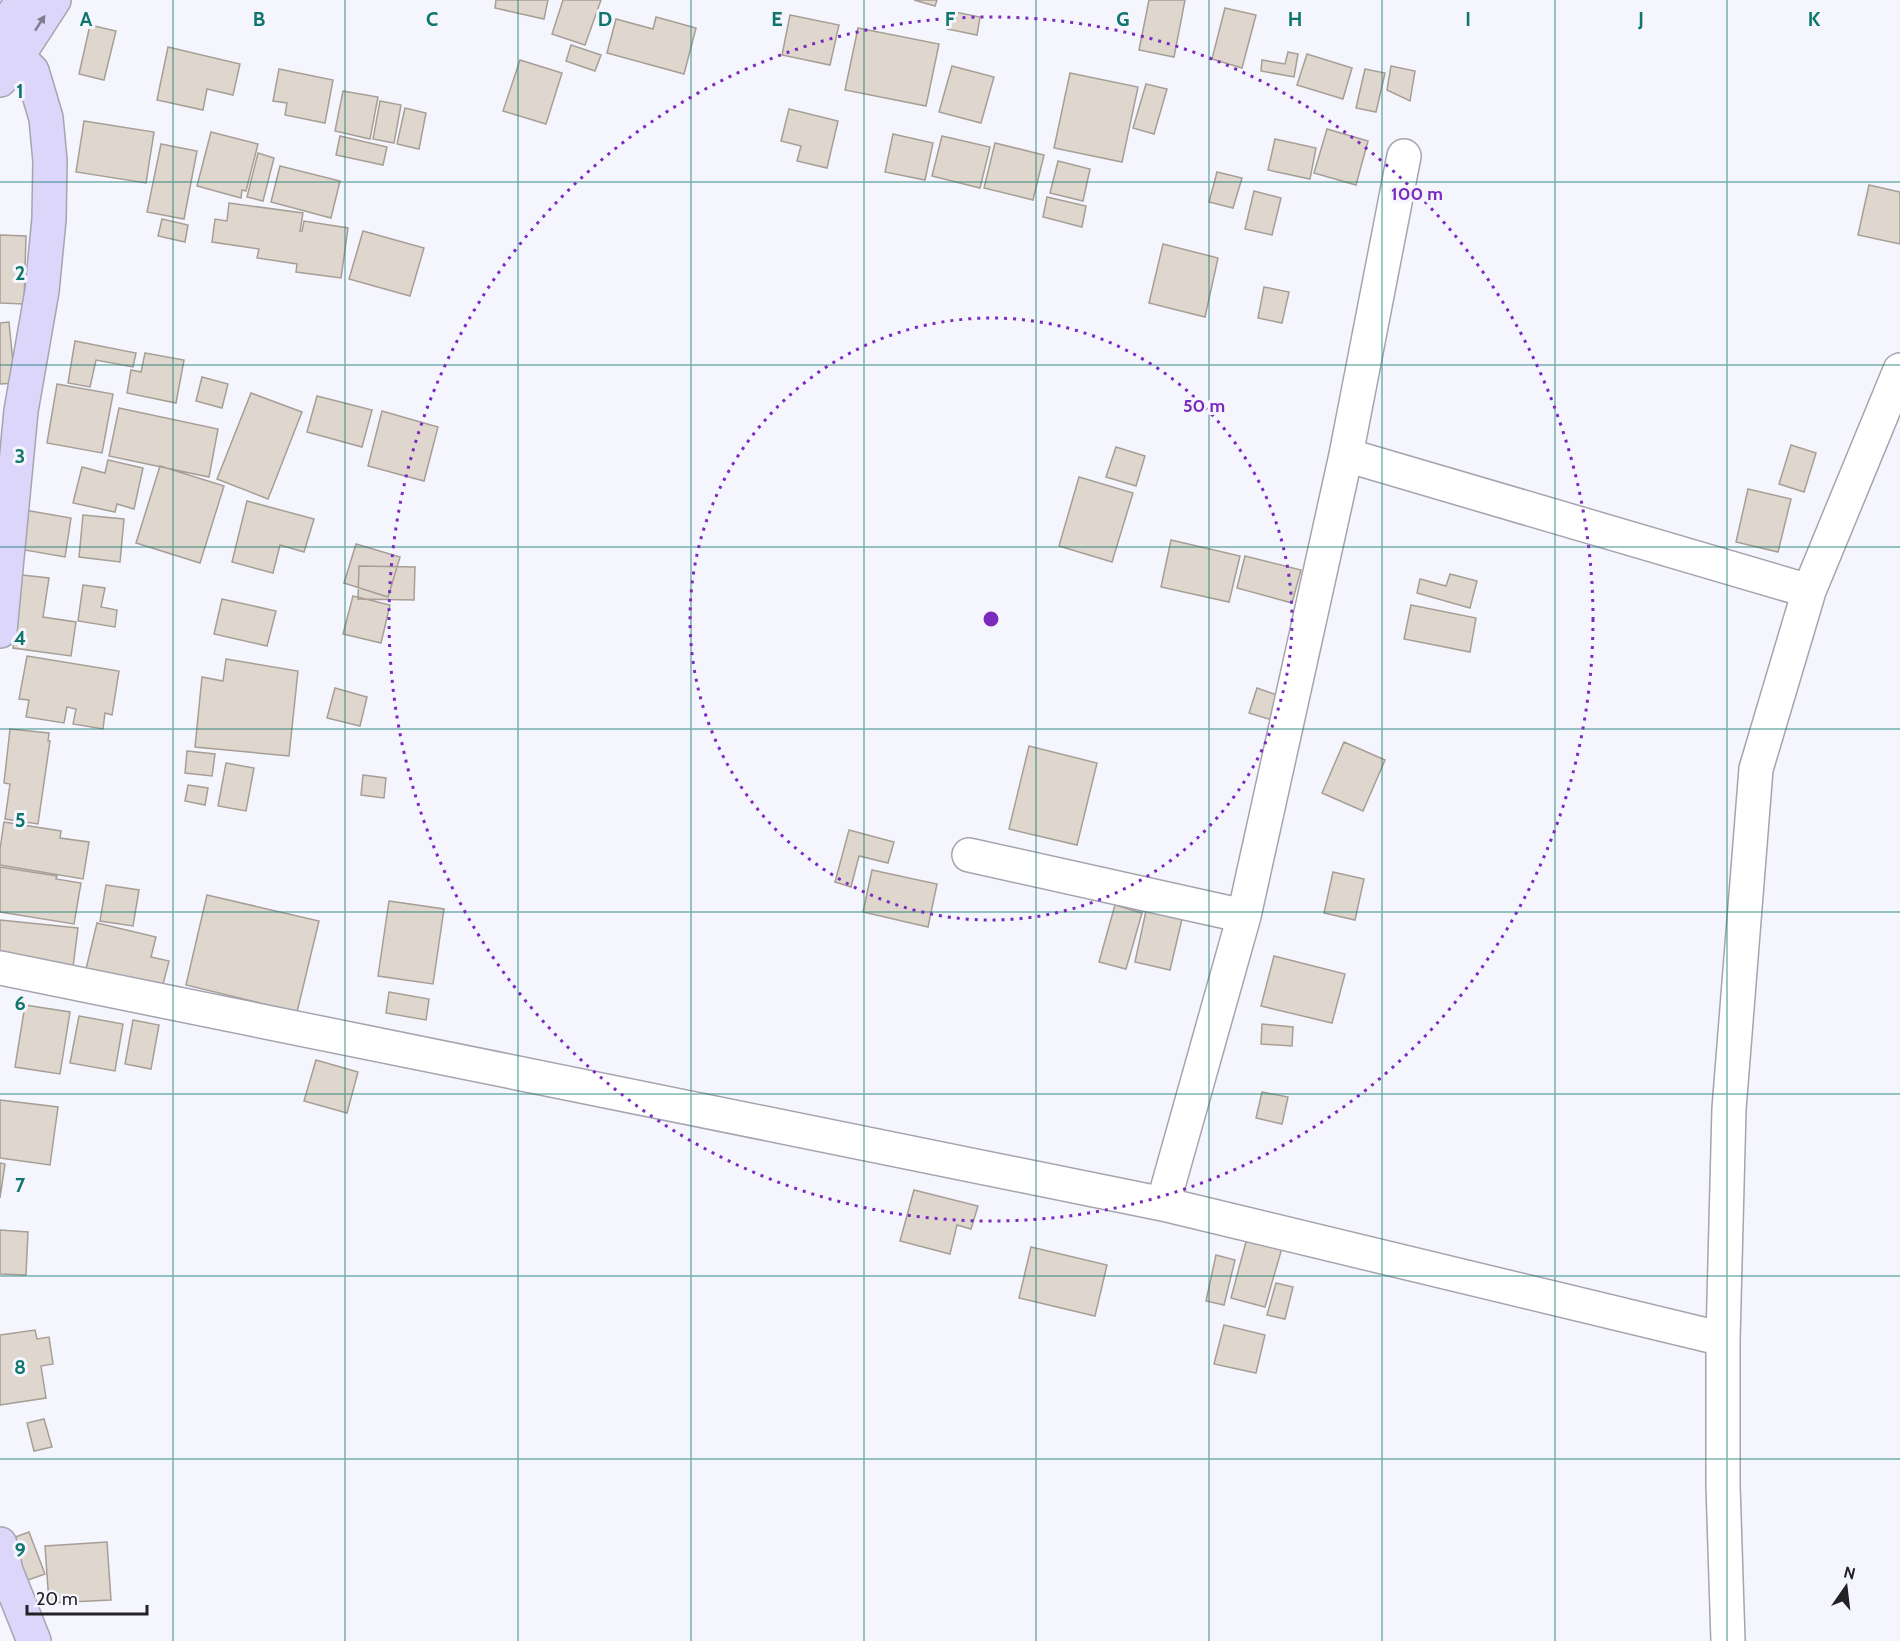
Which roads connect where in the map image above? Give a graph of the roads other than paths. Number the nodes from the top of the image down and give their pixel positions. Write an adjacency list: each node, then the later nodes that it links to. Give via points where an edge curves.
1 (23, 0): 3 (street)
2 (54, 0): 3 (street, one-way to 2)
3 (4, 54): 8 (street, via 32,71 46,118 50,161 42,291 21,411)
4 (1404, 156): 6 (street)
5 (1900, 370): 7 (street)
6 (1346, 455): 7 (street); 10 (street)
7 (1809, 591): 13 (street, via 1756,769 1729,1109)
8 (0, 631)
9 (969, 855): 10 (street)
10 (1244, 916): 12 (street)
11 (0, 968): 12 (street)
12 (1163, 1204): 13 (street)
13 (1723, 1339): 16 (street)
14 (0, 1544): 15 (street, via 6,1571)
15 (34, 1641)
16 (1728, 1641)

